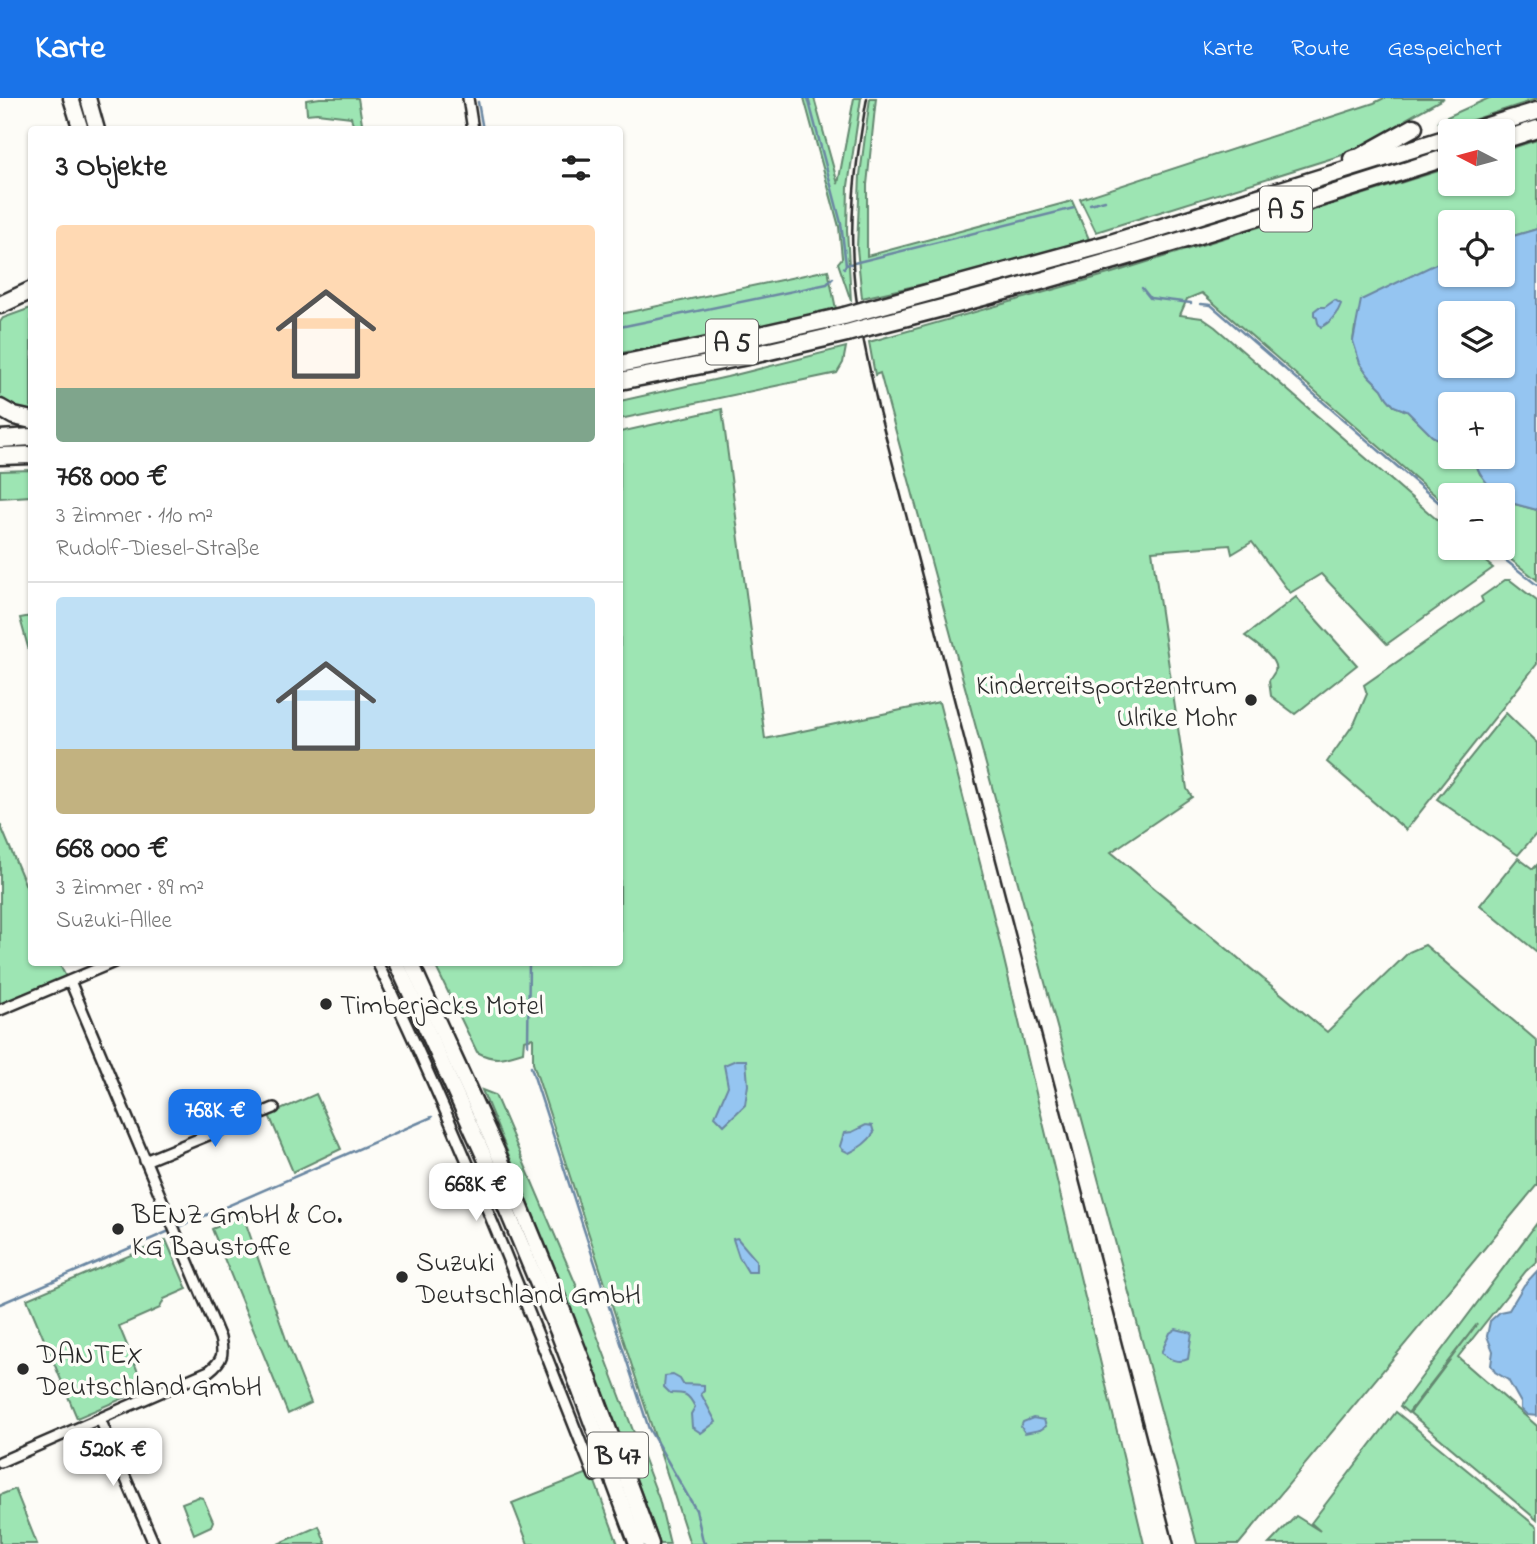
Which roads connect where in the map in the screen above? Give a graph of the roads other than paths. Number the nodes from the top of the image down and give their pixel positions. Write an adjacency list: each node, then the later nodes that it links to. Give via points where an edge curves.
1 (71, 98): 6 (main road)
2 (88, 98): 7 (main road)
3 (468, 98): 8 (street)
4 (1537, 111): 5 (highway)
5 (1511, 119)
6 (79, 126)
7 (96, 126)
8 (472, 126)
9 (1414, 127): 14 (highway, via 1360,157 1315,172)
10 (1537, 129): 11 (highway)
11 (1516, 135)
12 (1438, 142): 14 (highway, A 5)
13 (1438, 160): 20 (highway, A 5, bridge, via 974,301 748,356)
14 (1308, 182): 19 (highway, A 5, bridge, via 1111,243 844,316)
15 (28, 292): 17 (highway)
16 (28, 299): 18 (highway)
17 (0, 305)
18 (0, 312)
19 (623, 363)
20 (623, 380)
21 (0, 408): 22 (highway)
22 (28, 419)
23 (28, 437): 24 (highway)
24 (0, 439)
25 (28, 455): 26 (highway)
26 (0, 456)
27 (105, 966): 31 (street)
28 (379, 966): 37 (street, via 536,1326)
29 (398, 966): 39 (main road, B 47, via 558,1332)
30 (413, 966): 40 (main road, B 47, via 537,1246)
31 (70, 981): 32 (street); 34 (street)
32 (0, 1010)
33 (274, 1108): 34 (street)
34 (145, 1161): 35 (street, via 220,1338 222,1357 209,1371)
35 (100, 1419): 36 (street); 38 (street)
36 (0, 1462)
37 (594, 1476)
38 (154, 1544)
39 (637, 1544)
40 (651, 1544)

